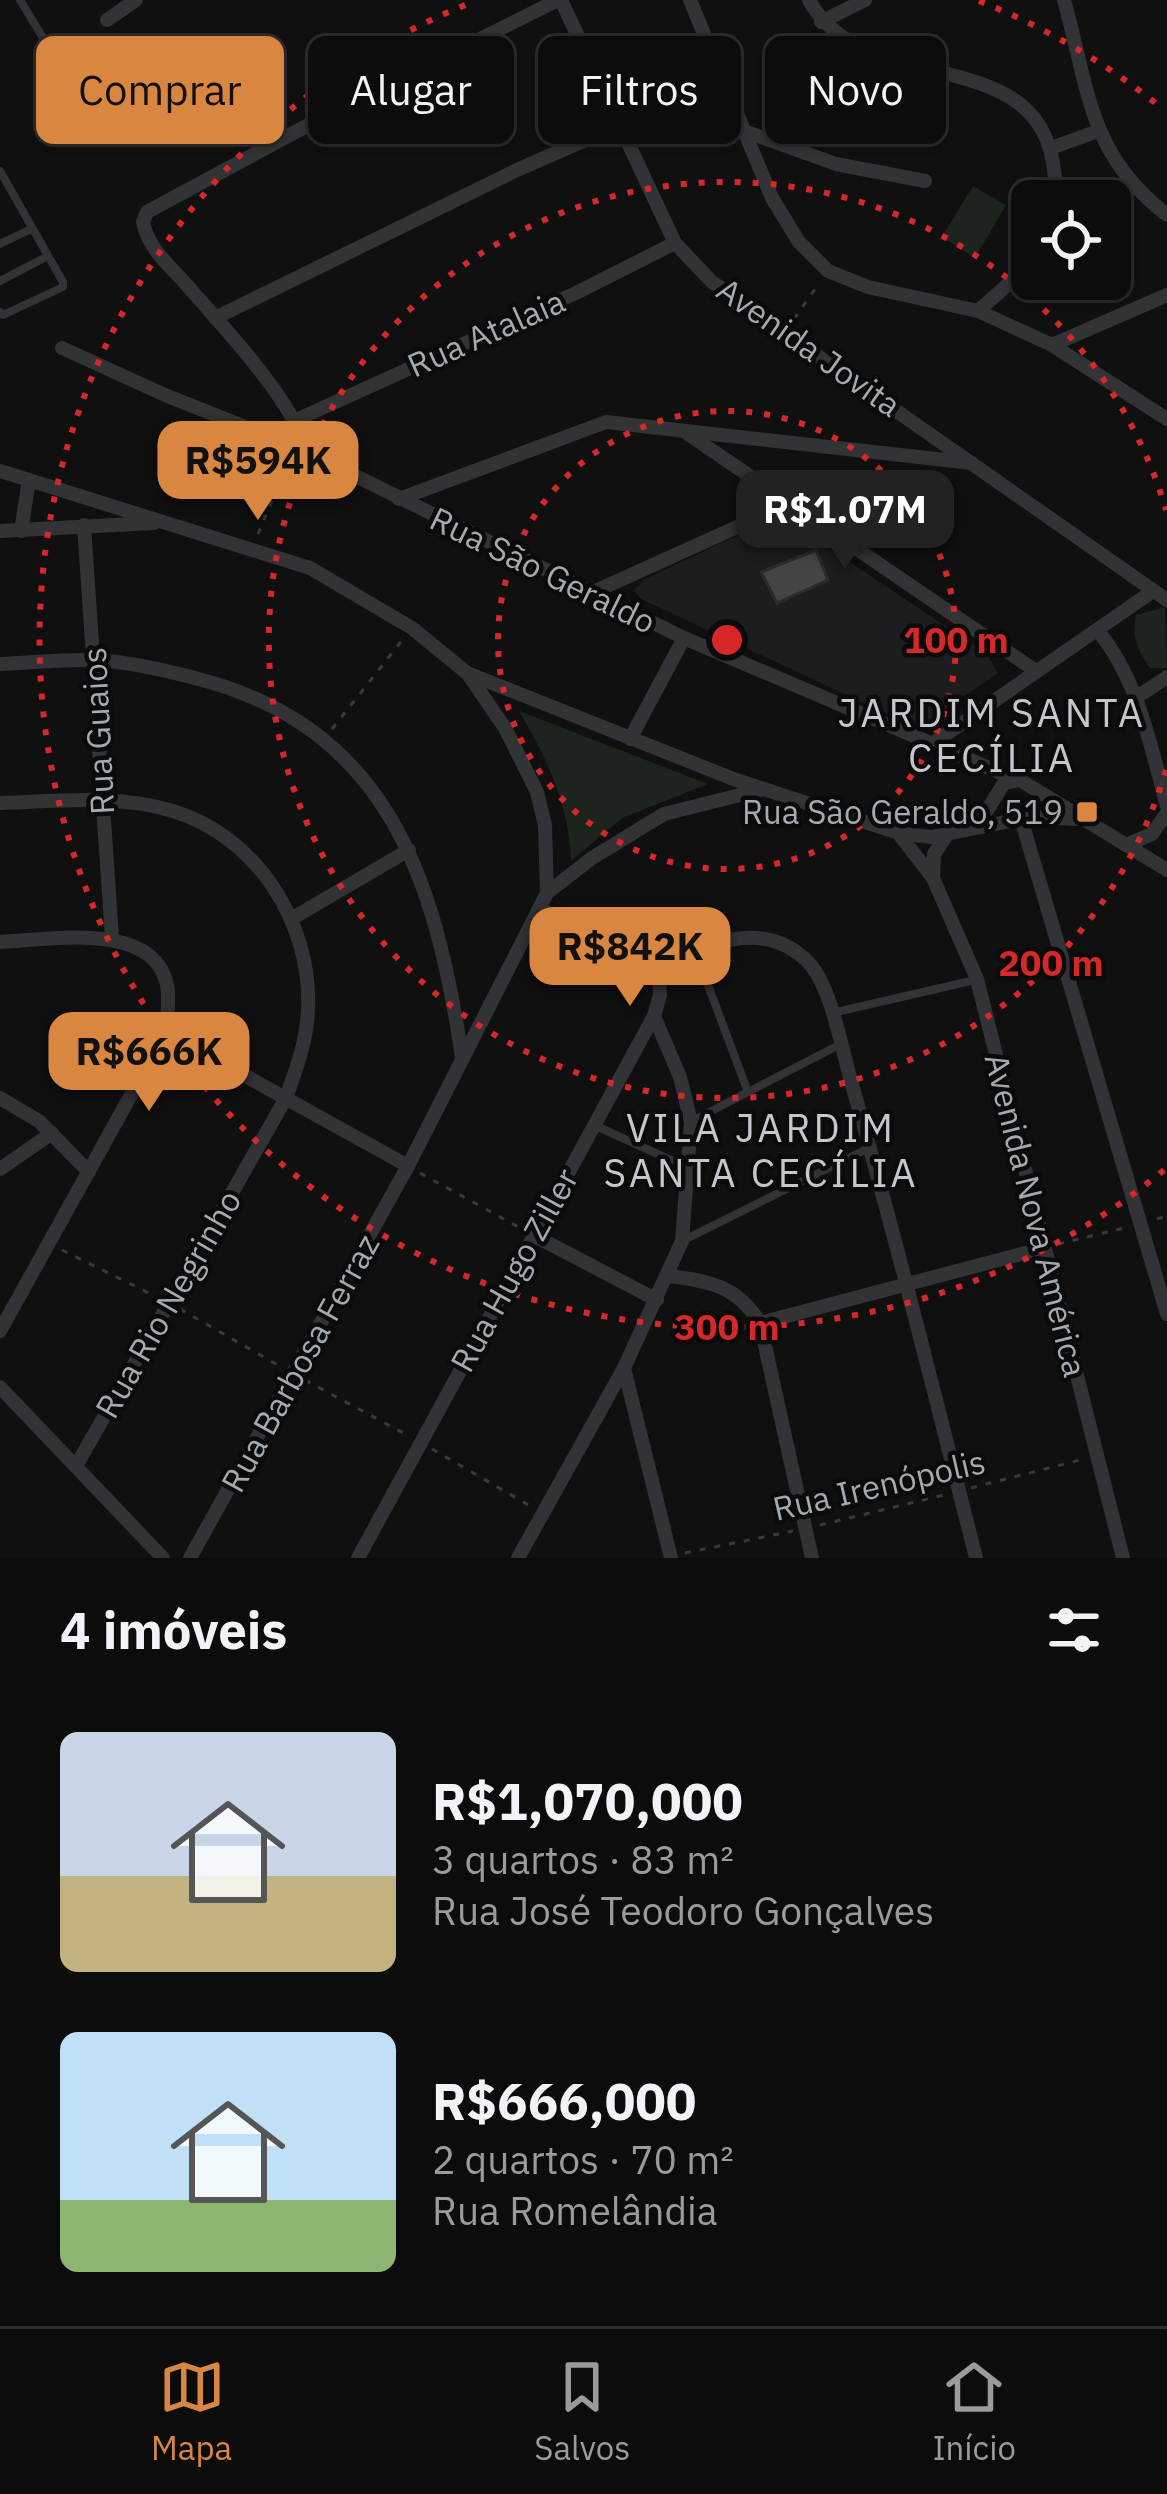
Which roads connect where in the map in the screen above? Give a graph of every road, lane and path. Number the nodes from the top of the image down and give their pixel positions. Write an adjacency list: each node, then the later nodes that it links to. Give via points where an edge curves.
1 (20, 0): 10 (lane)
2 (136, 0): 8 (street)
3 (559, 0): 11 (street, Avenida Jovita); 33 (street, via 147,212 149,243)
4 (690, 0): 12 (street)
5 (808, 0): 9 (street)
6 (865, 0): 9 (street)
7 (1064, 0): 14 (street)
8 (107, 20)
9 (821, 22): 18 (street, via 854,46 1017,101)
10 (42, 36)
11 (576, 36)
12 (706, 36)
13 (741, 119): 15 (street)
14 (1098, 131): 18 (street); 22 (street)
15 (747, 133): 21 (street, via 836,164); 27 (street, via 785,221)
16 (576, 144): 33 (street)
17 (626, 144): 24 (street, Avenida Jovita)
18 (1051, 148): 20 (street)
19 (0, 170): 23 (lane)
20 (1053, 180)
21 (925, 181)
22 (1167, 215)
23 (31, 229): 25 (lane); 26 (lane)
24 (675, 243): 34 (street, Avenida Jovita, via 712,282); 38 (street, Rua Atalaia)
25 (0, 244)
26 (48, 256): 28 (lane); 32 (lane, via 63,287)
27 (828, 271): 31 (street); 34 (path)
28 (0, 281)
29 (1011, 282): 31 (street)
30 (1167, 295): 35 (street)
31 (978, 311): 35 (street)
32 (1, 314)
33 (215, 318): 38 (street)
34 (785, 332): 41 (street, Avenida Jovita)
35 (1052, 345): 37 (street)
36 (62, 347): 40 (street, Rua São Geraldo)
37 (1167, 418)
38 (296, 420): 40 (street)
39 (683, 431): 41 (street); 44 (street, via 606,422); 45 (street)
40 (300, 449): 44 (street, Rua São Geraldo); 50 (path)
41 (974, 463): 52 (street, Avenida Jovita)
42 (0, 471): 43 (street)
43 (29, 480): 46 (street); 48 (street)
44 (399, 500): 51 (street, Rua São Geraldo)
45 (788, 504): 51 (street); 58 (street)
46 (171, 523): 47 (street); 50 (street)
47 (84, 525): 48 (street); 56 (street, Rua Guaios)
48 (21, 530): 49 (street)
49 (0, 531)
50 (253, 547): 53 (street, via 310,568)
51 (590, 594): 55 (street, Rua São Geraldo)
52 (1160, 596): 54 (street)
53 (412, 628): 59 (street); 65 (path)
54 (1098, 631): 58 (street); 62 (street)
55 (684, 638): 64 (street); 66 (street, Rua São Geraldo)
56 (94, 660): 57 (street); 65 (street, via 227,686); 73 (street, Rua Guaios)
57 (0, 664)
58 (1036, 671): 66 (street)
59 (466, 673): 61 (street); 63 (street)
60 (1167, 676): 62 (street)
61 (518, 694): 63 (street, via 506,708); 64 (street)
62 (1137, 697): 76 (street)
63 (505, 728): 85 (street, via 537,792)
64 (631, 739): 69 (street)
65 (323, 740): 82 (street, via 370,786)
66 (932, 744): 67 (street, Rua São Geraldo)
67 (961, 756): 68 (street, Rua São Geraldo); 72 (street, Rua São Geraldo)
68 (1015, 779): 71 (street); 72 (street)
69 (736, 780): 70 (street); 74 (street)
70 (763, 789): 74 (street); 79 (street)
71 (1034, 789): 77 (street); 78 (street, via 1037,801)
72 (995, 798): 78 (street, via 1000,815); 80 (street)
73 (102, 799): 75 (street, Rua Rio Negrinho); 87 (street, Rua Rio Negrinho, via 210,825 262,871); 88 (street, Rua Guaios)
74 (711, 802): 85 (street, via 664,814)
75 (0, 803)
76 (1167, 809): 81 (street, via 1152,834)
77 (1079, 819): 78 (street); 81 (street)
78 (1021, 820): 80 (street); 111 (street)
79 (899, 833): 80 (street); 84 (street, Avenida Nova América)
80 (954, 834): 84 (street, via 934,854)
81 (1126, 845): 83 (street)
82 (410, 850): 87 (street); 93 (street)
83 (1167, 870)
84 (933, 878): 92 (street, Avenida Nova América)
85 (547, 893): 86 (street, Rua Barbosa Ferraz)
86 (540, 909): 91 (street); 96 (street, Rua Barbosa Ferraz)
87 (291, 919): 102 (street, Rua Rio Negrinho, via 308,1007)
88 (112, 938): 89 (street); 97 (street, via 142,950 162,972)
89 (0, 942)
90 (695, 949): 91 (street); 94 (street, via 746,937 789,948 817,972); 100 (lane)
91 (659, 972): 95 (street, Rua Hugo Ziller)
92 (976, 979): 94 (lane); 114 (street, Avenida Nova América)
93 (454, 1005): 96 (street); 99 (street)
94 (832, 1013): 98 (street)
95 (654, 1016): 103 (street); 104 (street, Rua Hugo Ziller)
96 (482, 1019): 99 (street, Rua Barbosa Ferraz)
97 (166, 1032): 102 (street); 110 (street)
98 (841, 1044): 100 (lane); 106 (street)
99 (462, 1057): 107 (street, Rua Barbosa Ferraz)
100 (748, 1092): 103 (lane)
101 (0, 1098): 105 (street)
102 (286, 1098): 107 (street); 124 (street, Rua Rio Negrinho)
103 (691, 1122): 108 (street)
104 (593, 1125): 108 (lane); 112 (street, Rua Hugo Ziller)
105 (52, 1133): 109 (street); 110 (street)
106 (870, 1147): 113 (lane); 116 (street)
107 (408, 1166): 112 (path); 130 (street, Rua Barbosa Ferraz)
108 (686, 1167): 113 (street)
109 (0, 1169)
110 (89, 1172): 120 (street)
111 (1141, 1224): 114 (path); 118 (street)
112 (533, 1235): 117 (street); 131 (street, Rua Hugo Ziller)
113 (682, 1241): 115 (street)
114 (1044, 1248): 116 (street); 123 (street, Avenida Nova América)
115 (669, 1276): 117 (street); 119 (street, via 733,1291)
116 (906, 1285): 119 (street); 125 (street)
117 (656, 1300): 121 (street)
118 (1167, 1314)
119 (760, 1323): 126 (street)
120 (0, 1330)
121 (624, 1368): 127 (street); 128 (street)
122 (0, 1387): 124 (street)
123 (1097, 1456): 125 (path, Rua Irenópolis); 134 (street, Avenida Nova América)
124 (76, 1466): 129 (street)
125 (959, 1491): 126 (path, Rua Irenópolis); 133 (street)
126 (806, 1528): 128 (path, Rua Irenópolis); 132 (street)
127 (520, 1556)
128 (671, 1557)
129 (163, 1558)
130 (190, 1558)
131 (358, 1558)
132 (812, 1558)
133 (976, 1558)
134 (1123, 1558)

